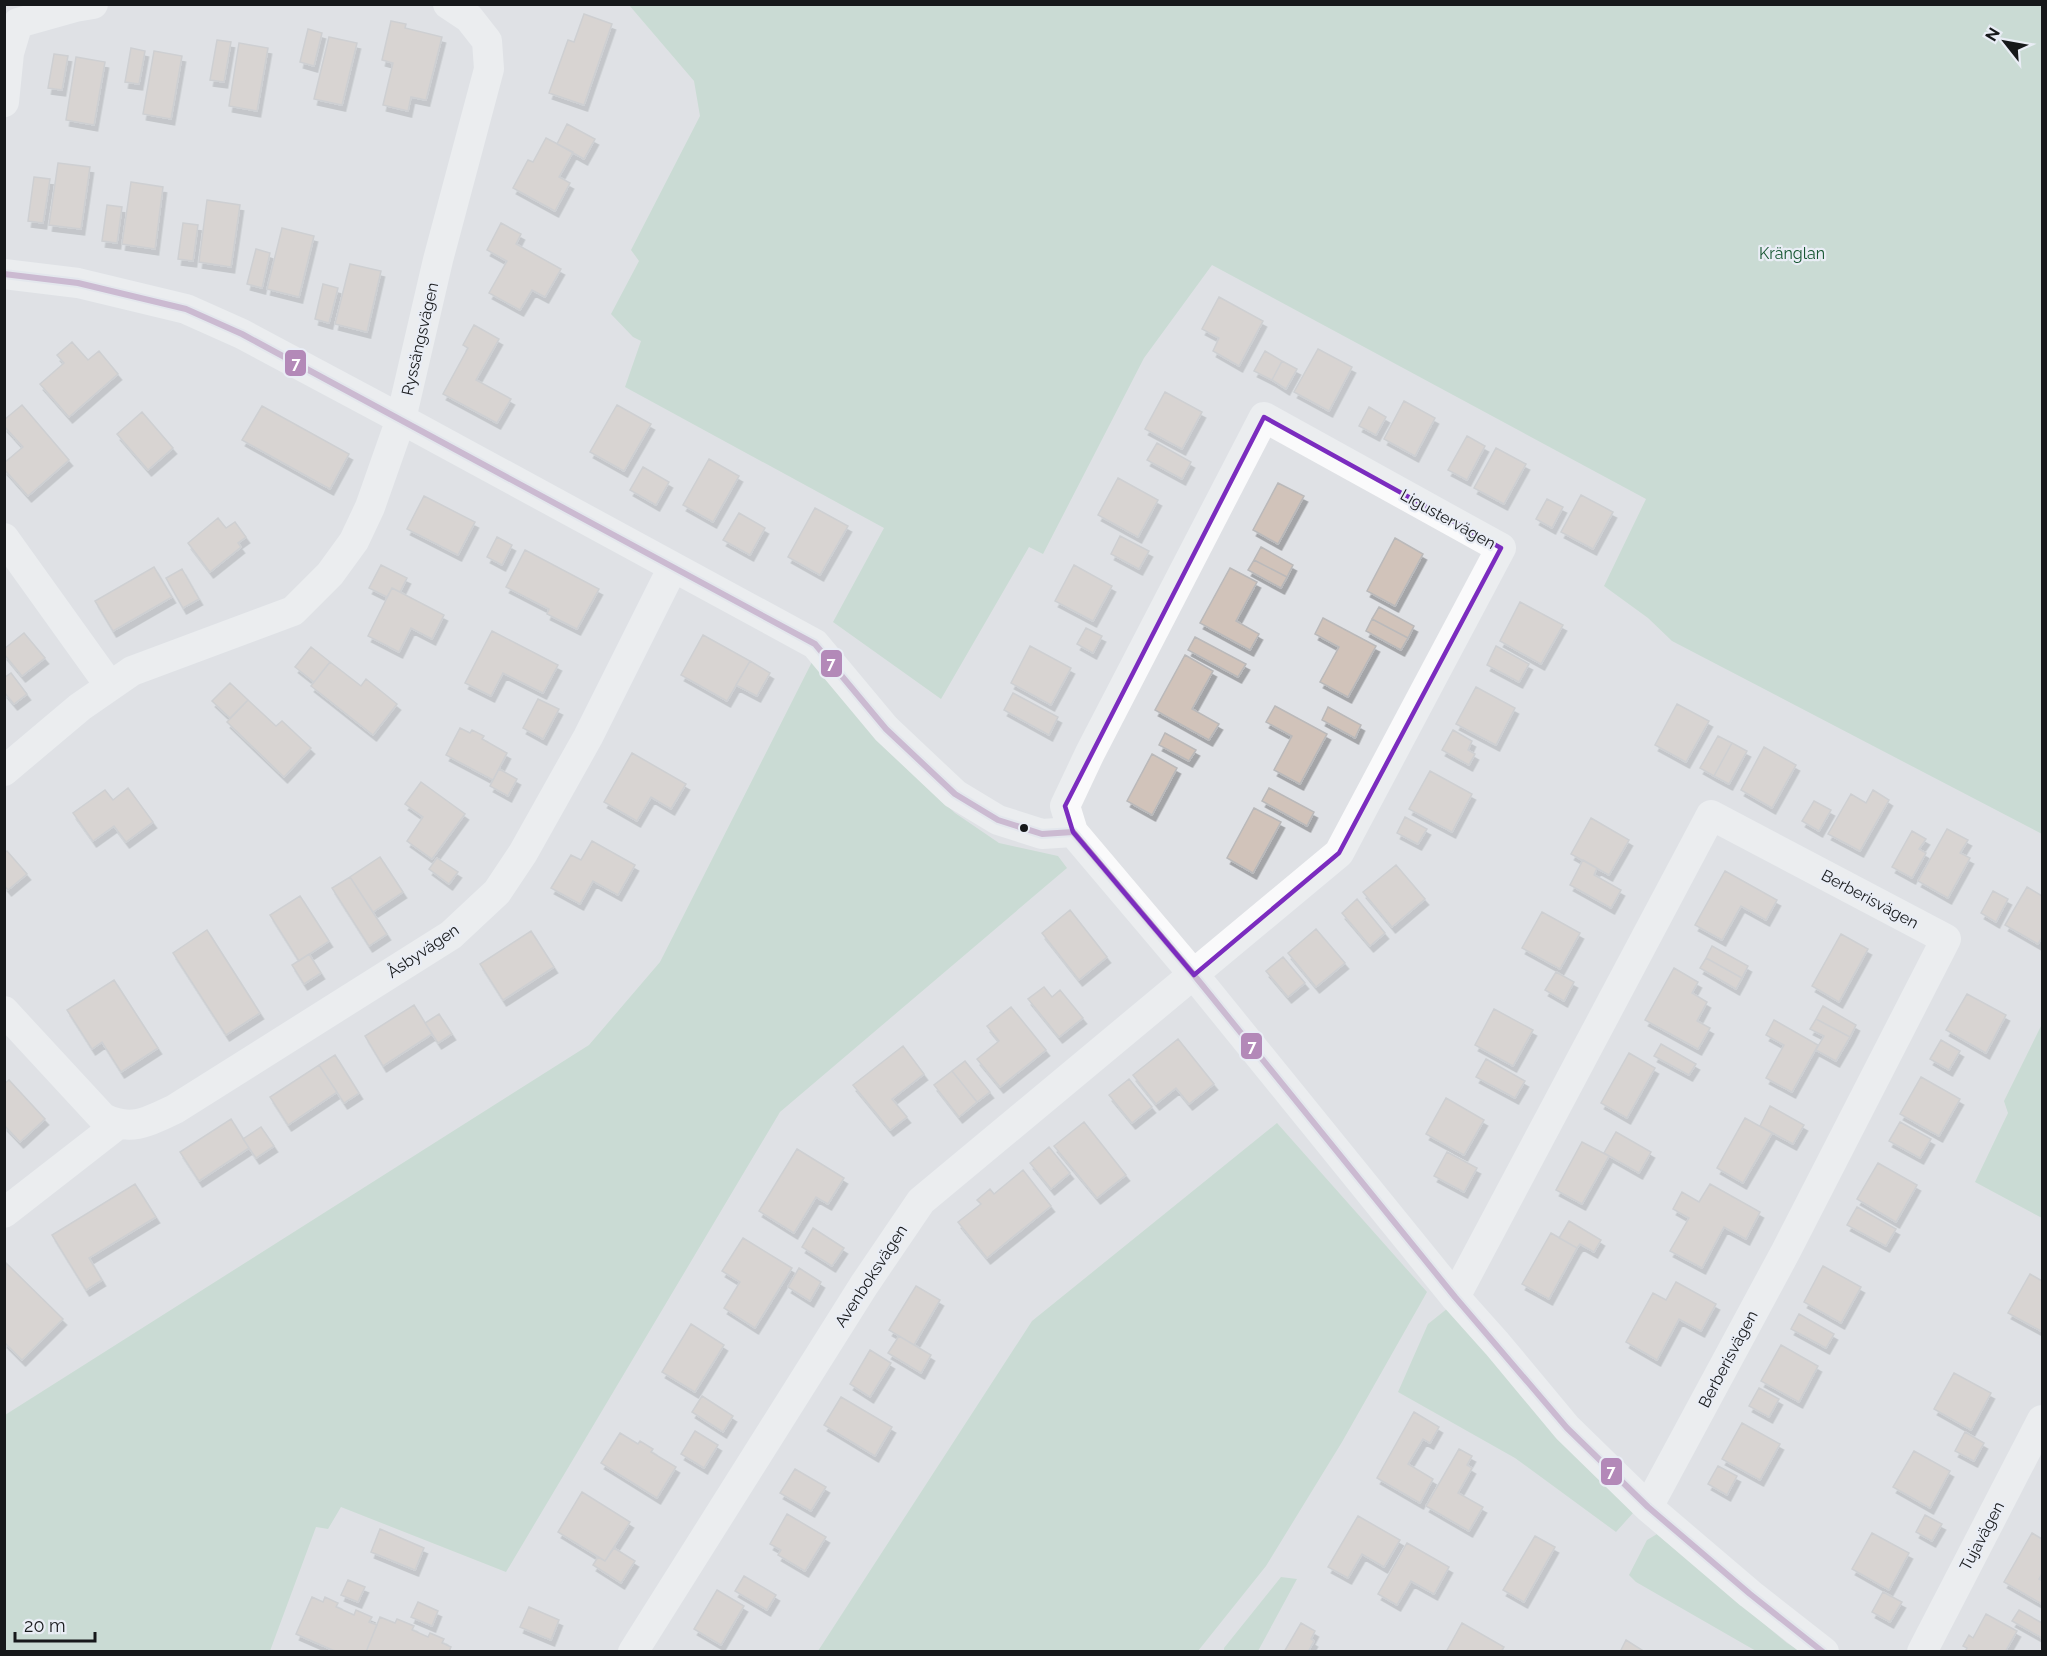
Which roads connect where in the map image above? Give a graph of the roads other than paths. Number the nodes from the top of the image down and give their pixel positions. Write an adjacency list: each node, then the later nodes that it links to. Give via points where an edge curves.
1 (93, 4): 3 (street)
2 (448, 4): 6 (street, Ryssängsvägen, via 470,18 487,41 489,69)
3 (11, 16): 4 (street)
4 (4, 102)
5 (4, 274): 6 (street, via 78,283 186,309 242,334)
6 (401, 419): 8 (street); 9 (street, Ryssängsvägen, via 354,541 330,574 293,611 132,671)
7 (4, 538): 9 (street)
8 (673, 567): 11 (street, via 815,644 886,729 955,794 998,820 1042,834); 14 (street, Åsbyvägen, via 588,737 497,892 451,935 175,1109 146,1123)
9 (110, 686): 10 (street, Ryssängsvägen, via 80,706)
10 (4, 771)
11 (1073, 831): 12 (street, Ligustervägen); 12 (street, Ligustervägen, via 1065,806 1072,790 1264,417 1501,548 1339,853)
12 (1194, 975): 16 (street); 19 (street, Avenboksvägen, via 921,1200)
13 (5, 1011): 14 (street, via 103,1118)
14 (117, 1125): 15 (street)
15 (4, 1213)
16 (1455, 1298): 18 (street, via 1567,1428); 18 (street, Berberisvägen, via 1711,815 1946,939 1786,1251)
17 (2043, 1420): 21 (street, Tujavägen)
18 (1648, 1507): 20 (street)
19 (633, 1652)
20 (1824, 1652)
21 (1922, 1652)

